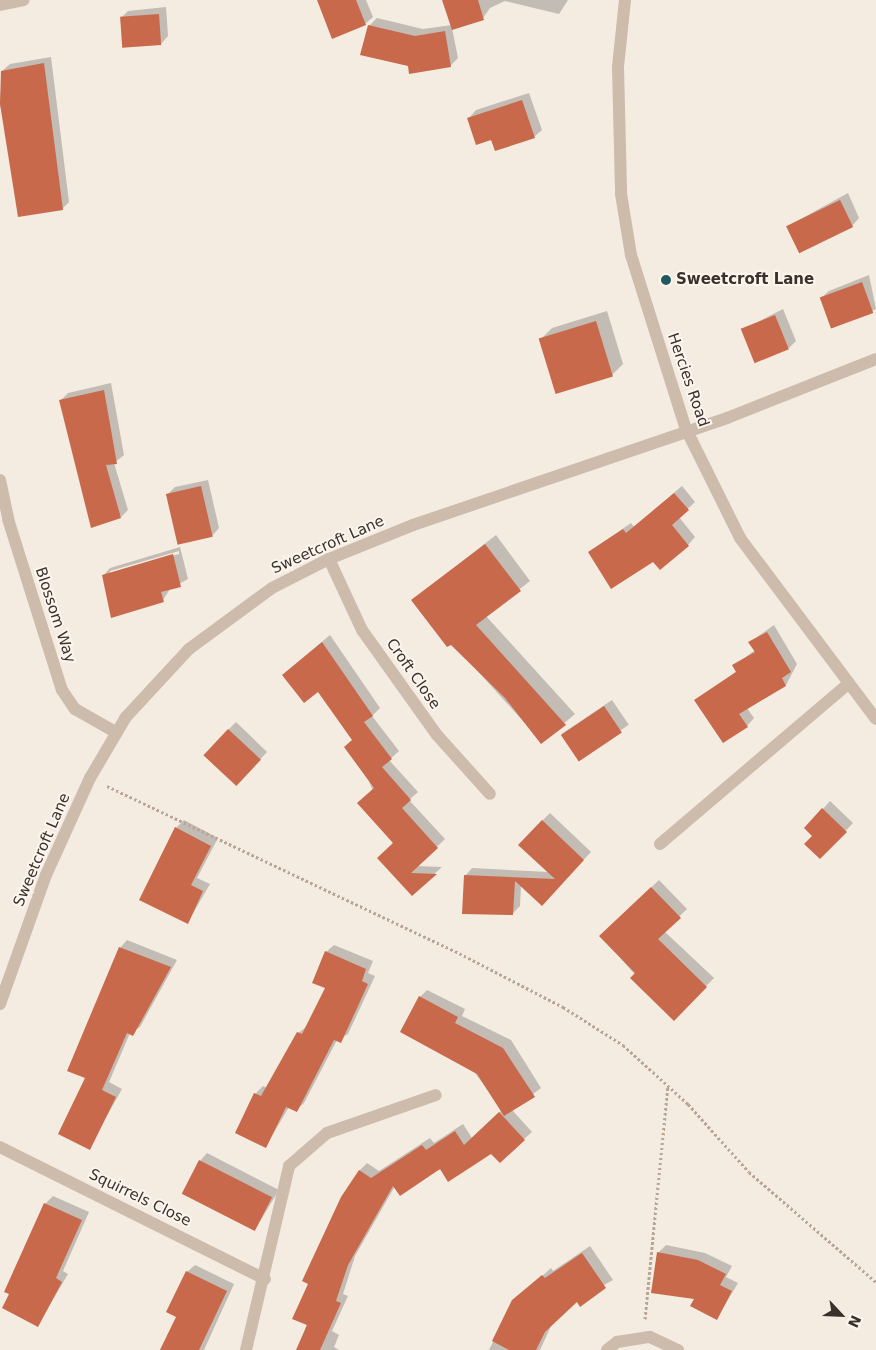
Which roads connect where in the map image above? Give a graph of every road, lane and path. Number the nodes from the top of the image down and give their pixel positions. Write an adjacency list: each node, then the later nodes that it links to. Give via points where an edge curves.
1 (23, 0): 3 (street)
2 (625, 0): 5 (street, Hercies Road, via 618,67 621,194 631,255)
3 (0, 5)
4 (876, 359): 5 (street, Sweetcroft Lane, via 735,415)
5 (686, 428): 8 (street, Sweetcroft Lane); 9 (street, Hercies Road, via 740,538)
6 (0, 480): 7 (street, Blossom Way)
7 (4, 519): 11 (street, Blossom Way, via 62,690 75,709)
8 (329, 559): 11 (street, Sweetcroft Lane, via 272,588 189,649 126,717); 13 (street, Croft Close, via 362,630 437,735)
9 (849, 683): 10 (street, Hercies Road); 14 (street)
10 (876, 719)
11 (117, 733): 12 (street, Sweetcroft Lane)
12 (90, 778): 15 (street, Sweetcroft Lane, via 46,875); 16 (path, via 563,1006 623,1045)
13 (490, 794)
14 (660, 844)
15 (0, 1004)
16 (668, 1086): 20 (path, via 749,1172); 21 (path)
17 (436, 1095): 19 (street, via 327,1133 289,1166)
18 (0, 1147): 19 (street, Squirrels Close)
19 (265, 1279): 22 (street)
20 (876, 1282)
21 (643, 1337): 23 (street, via 617,1342); 24 (street)
22 (246, 1350)
23 (607, 1350)
24 (678, 1350)

